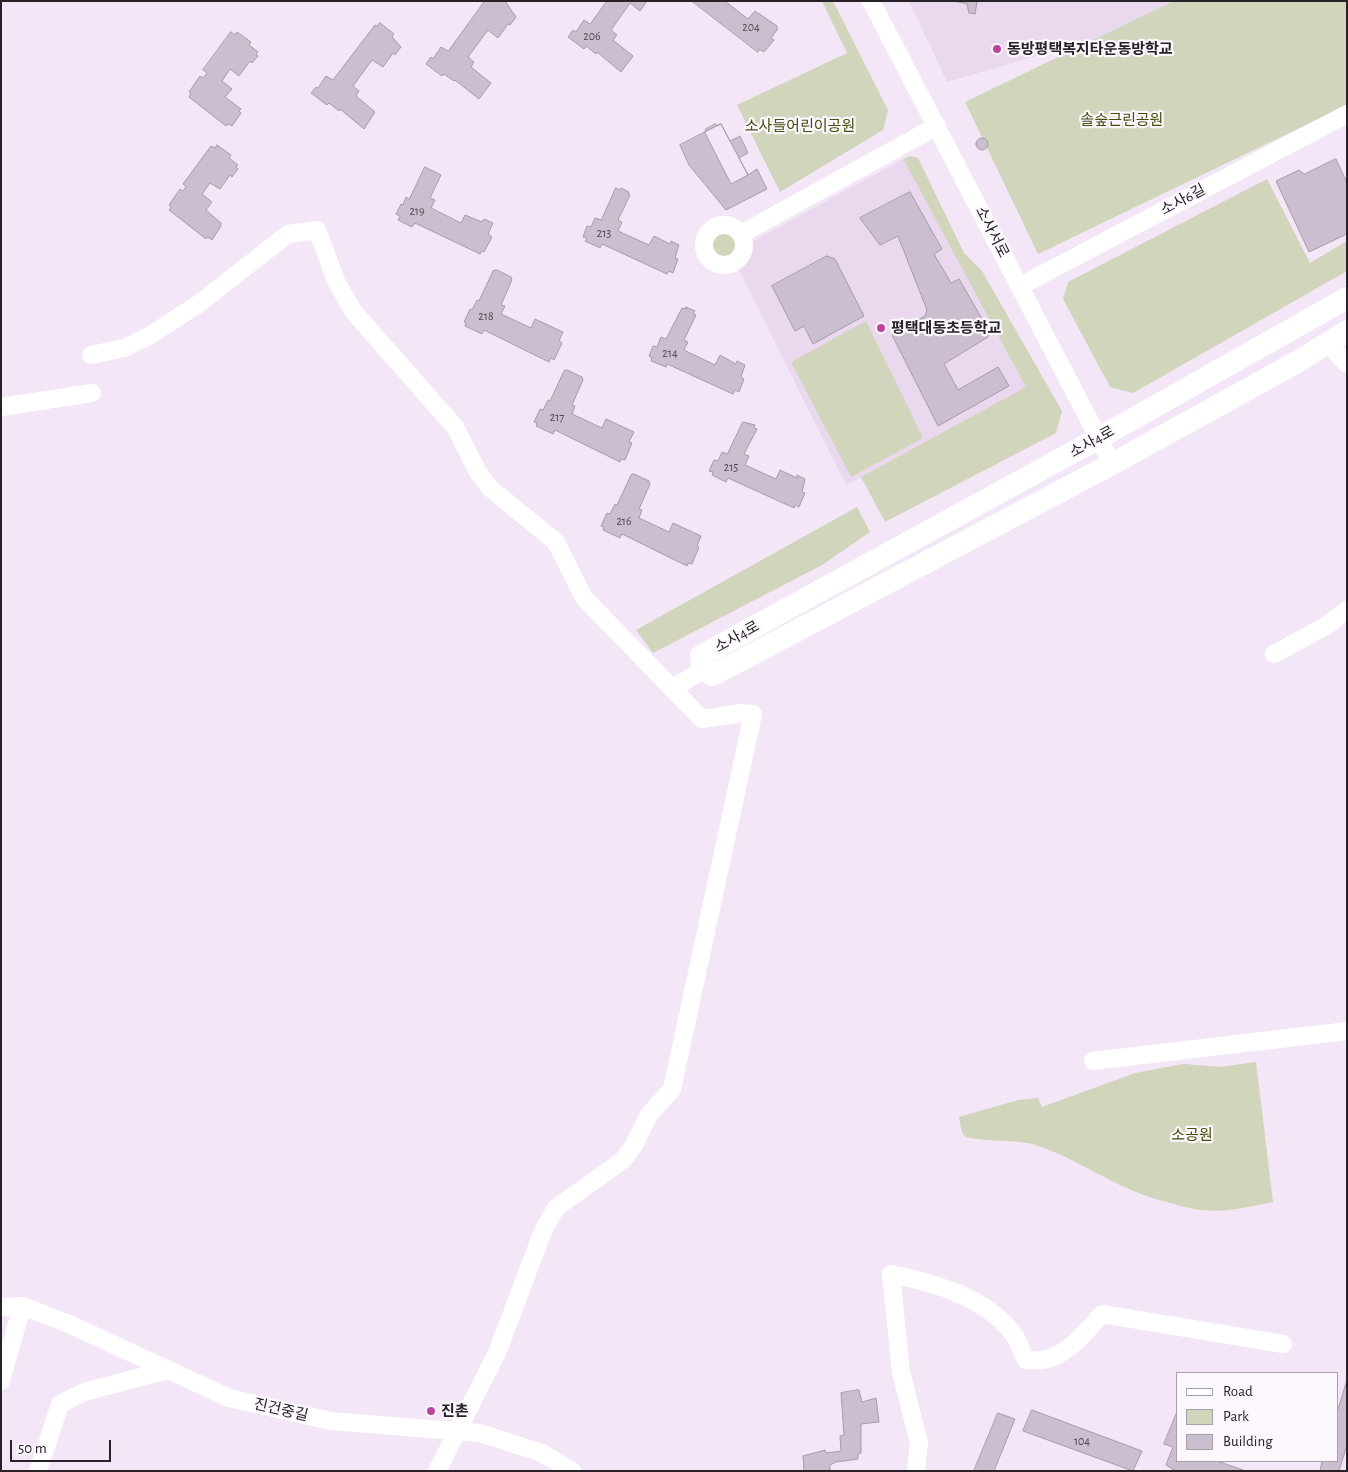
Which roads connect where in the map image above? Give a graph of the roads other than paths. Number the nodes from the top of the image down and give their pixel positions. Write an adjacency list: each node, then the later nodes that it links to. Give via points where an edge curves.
1 (871, 1): 3 (street, 소사서로)
2 (1347, 114): 5 (street, 소사6길)
3 (937, 126): 4 (street); 5 (street, 소사서로)
4 (740, 234)
5 (1020, 286): 12 (street, 소사서로)
6 (1347, 298): 12 (main road, 소사4로)
7 (1338, 337): 9 (street); 13 (main road, 소사4로)
8 (92, 355): 25 (street, via 124,348 147,337 196,306 288,234 317,230 337,283 353,312 455,427 479,474 491,489 556,542 584,598 599,615 702,719 753,714 672,1089 649,1115 634,1145 622,1160 556,1208 543,1230 497,1353)
9 (1347, 364)
10 (92, 393): 11 (street)
11 (1, 407)
12 (1098, 438): 13 (street, 소사서로); 16 (main road, 소사4로, via 701,656)
13 (1112, 464): 16 (main road, 소사4로, via 713,676)
14 (1347, 610): 15 (street, via 1326,626)
15 (1274, 654)
16 (703, 670): 17 (street)
17 (675, 687)
18 (1347, 1031): 19 (street)
19 (1094, 1061)
20 (22, 1306): 21 (street, 진건중길); 23 (street, 진건중길); 24 (street)
21 (1, 1307)
22 (1283, 1344): 29 (street, via 1102,1314 1069,1349 1038,1361 1026,1360 1012,1332 979,1302 891,1274 901,1372 919,1443)
23 (168, 1370): 25 (street, 진건중길, via 229,1398 331,1421); 26 (street, via 84,1392 60,1404)
24 (1, 1381)
25 (459, 1431): 27 (street); 28 (street, 진건중길, via 480,1433 542,1453)
26 (38, 1471)
27 (437, 1471)
28 (572, 1471)
29 (916, 1471)

